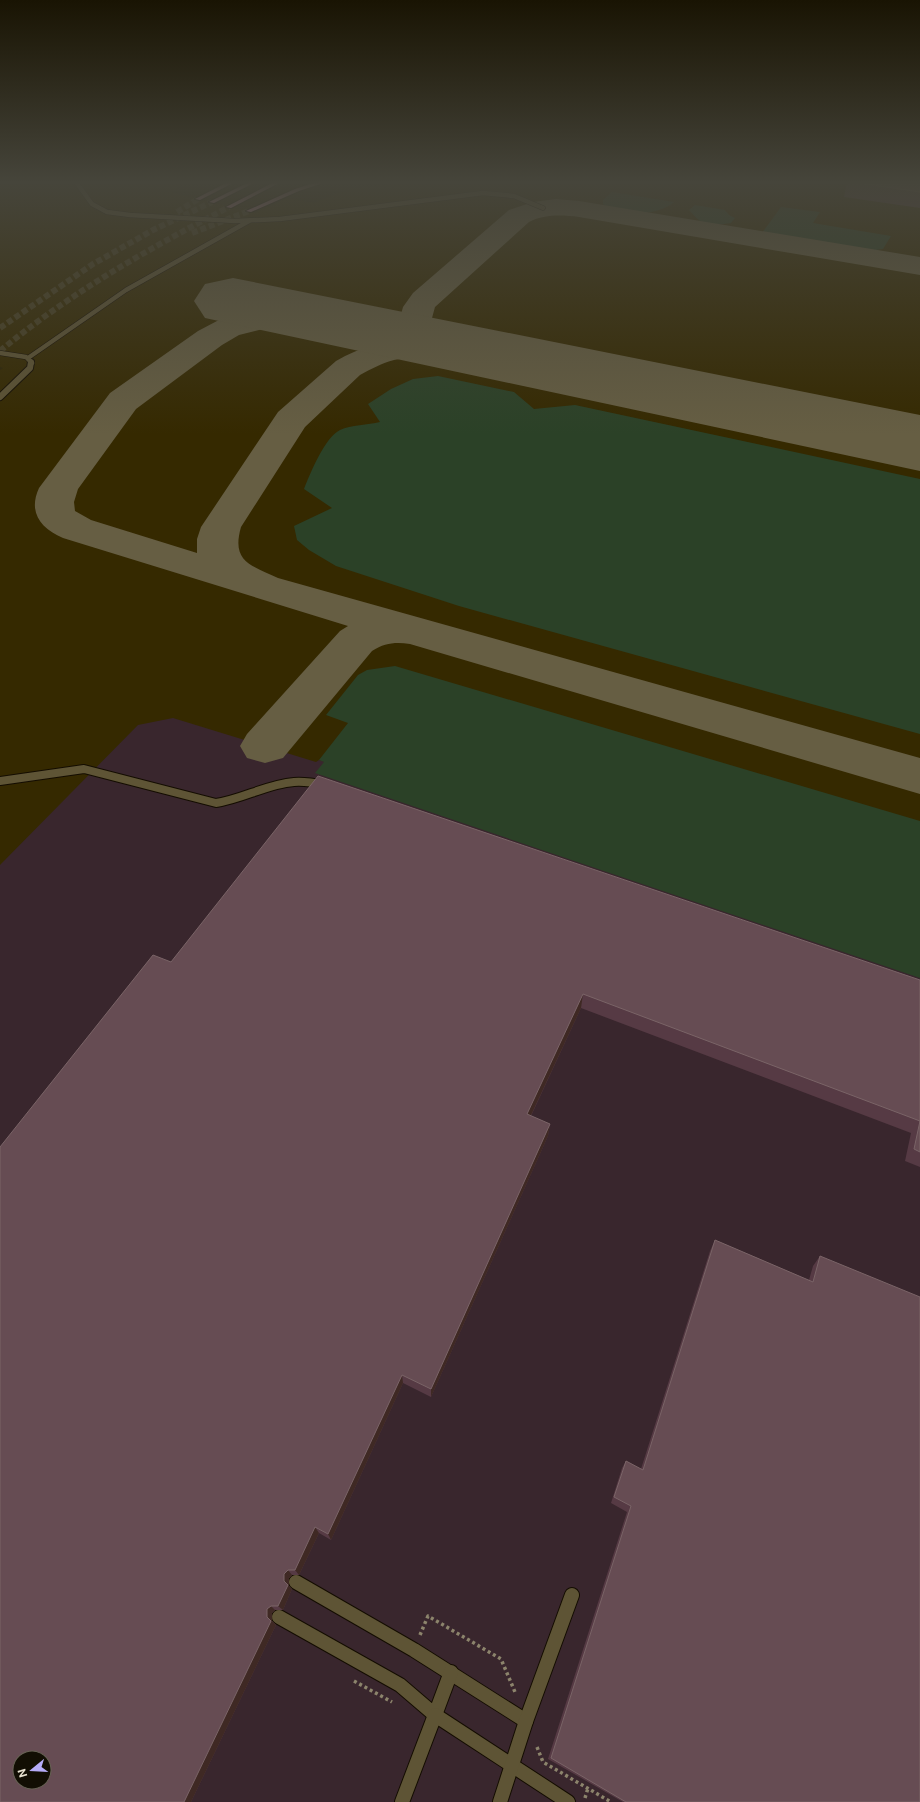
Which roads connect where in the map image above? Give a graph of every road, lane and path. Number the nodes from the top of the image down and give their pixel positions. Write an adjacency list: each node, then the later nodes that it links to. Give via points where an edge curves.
1 (166, 266): 3 (lane, via 126,290)
2 (0, 353): 3 (lane)
3 (28, 358): 4 (lane, via 32,362 30,368)
4 (0, 398)
5 (0, 781): 6 (lane, via 84,769 216,803 228,803 286,782 314,782)
6 (332, 787)
7 (296, 1582): 10 (lane)
8 (572, 1595): 12 (lane)
9 (279, 1617): 11 (lane, via 400,1685)
10 (451, 1672): 11 (lane); 12 (lane)
11 (435, 1715): 14 (lane); 16 (lane)
12 (526, 1721): 14 (lane)
13 (543, 1762): 15 (path)
14 (512, 1764): 17 (lane); 18 (lane)
15 (588, 1788): 19 (path); 20 (path)
16 (402, 1802)
17 (500, 1802)
18 (568, 1802)
19 (584, 1802)
20 (611, 1802)

